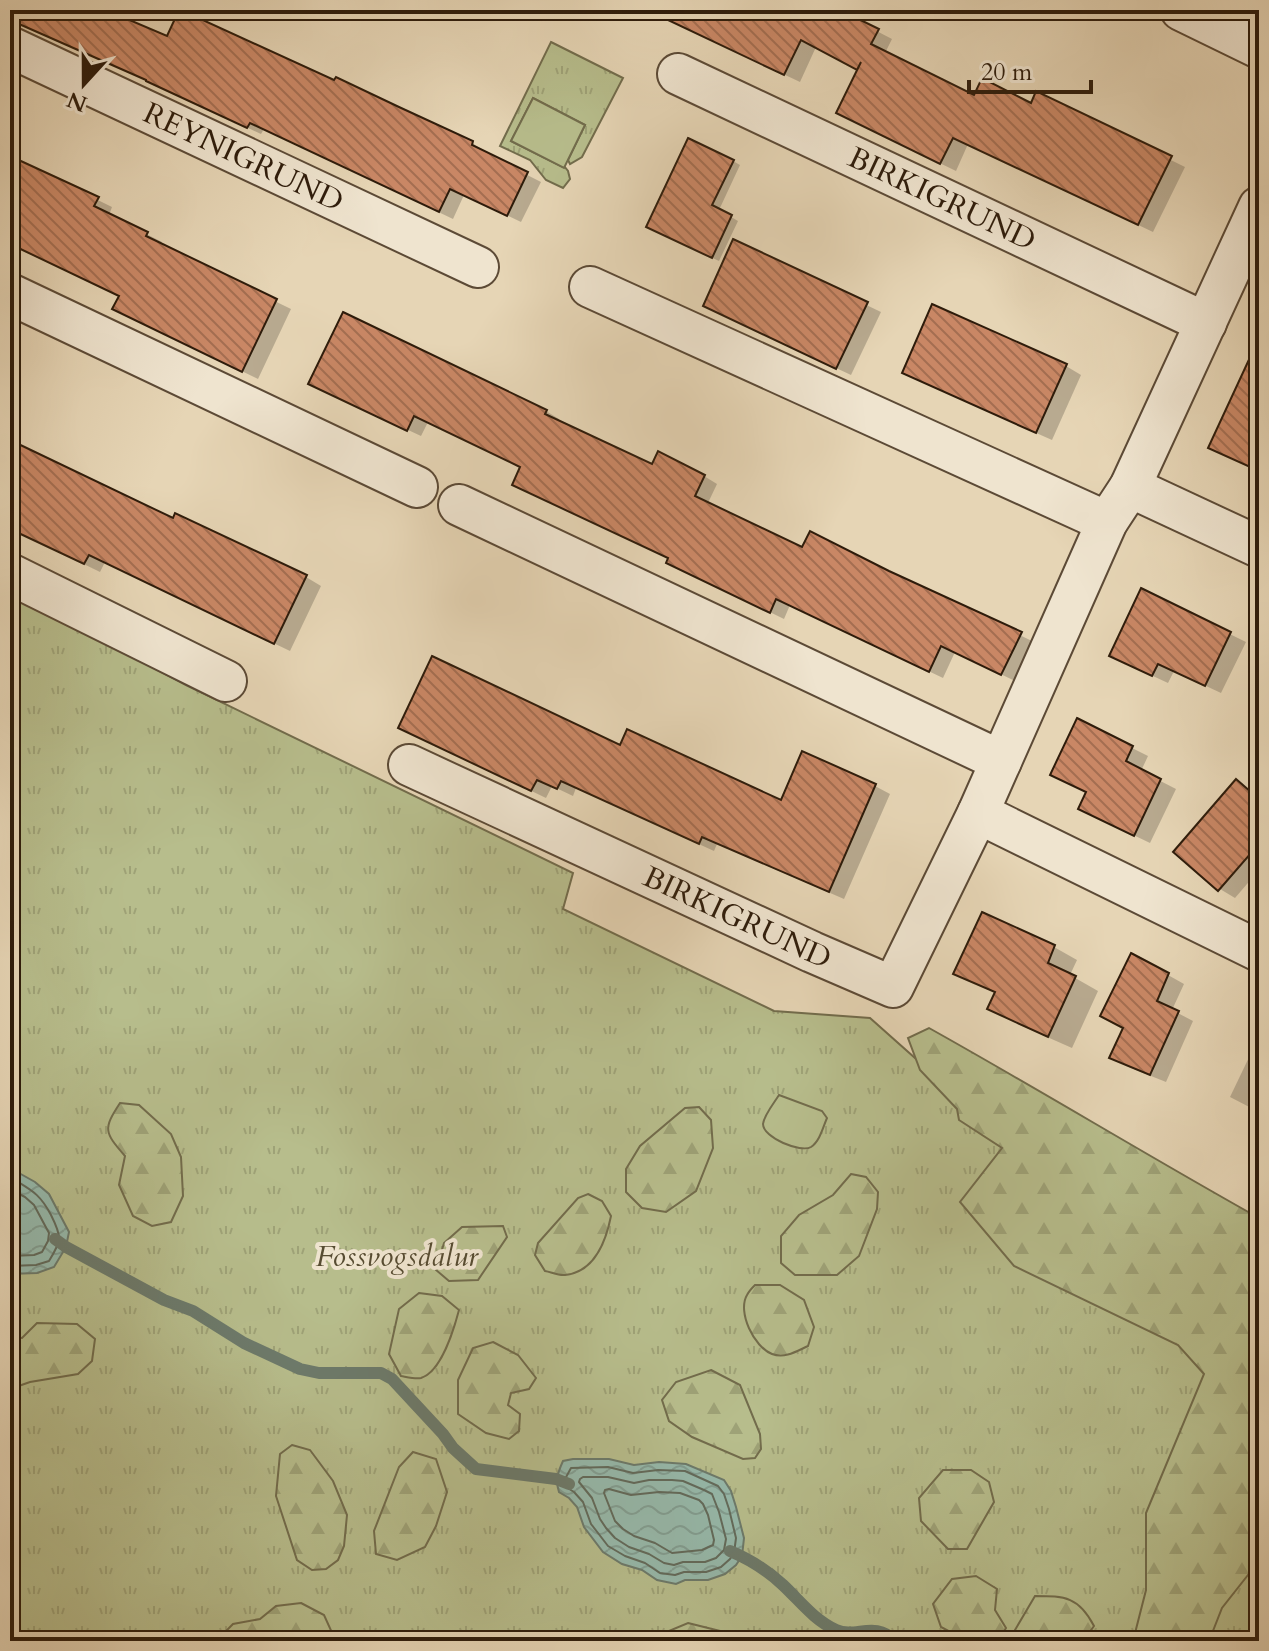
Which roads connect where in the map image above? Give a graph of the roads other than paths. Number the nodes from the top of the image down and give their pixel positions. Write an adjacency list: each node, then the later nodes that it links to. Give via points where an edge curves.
1 (1181, 10): 3 (street)
2 (10, 47): 6 (street, REYNIGRUND)
3 (1259, 48)
4 (678, 74): 9 (street, BIRKIGRUND)
5 (1259, 207): 9 (street, BIRKIGRUND)
6 (478, 267)
7 (590, 287): 13 (street)
8 (10, 294): 10 (street)
9 (1206, 323): 11 (street, BIRKIGRUND)
10 (417, 487)
11 (1130, 487): 13 (street, BIRKIGRUND); 14 (street)
12 (459, 505): 17 (street)
13 (1107, 522): 17 (street, BIRKIGRUND)
14 (1259, 547)
15 (10, 574): 16 (street)
16 (226, 681)
17 (1001, 761): 19 (street, BIRKIGRUND)
18 (409, 765): 19 (street, BIRKIGRUND, via 893,987)
19 (978, 813): 20 (street)
20 (1259, 951)

